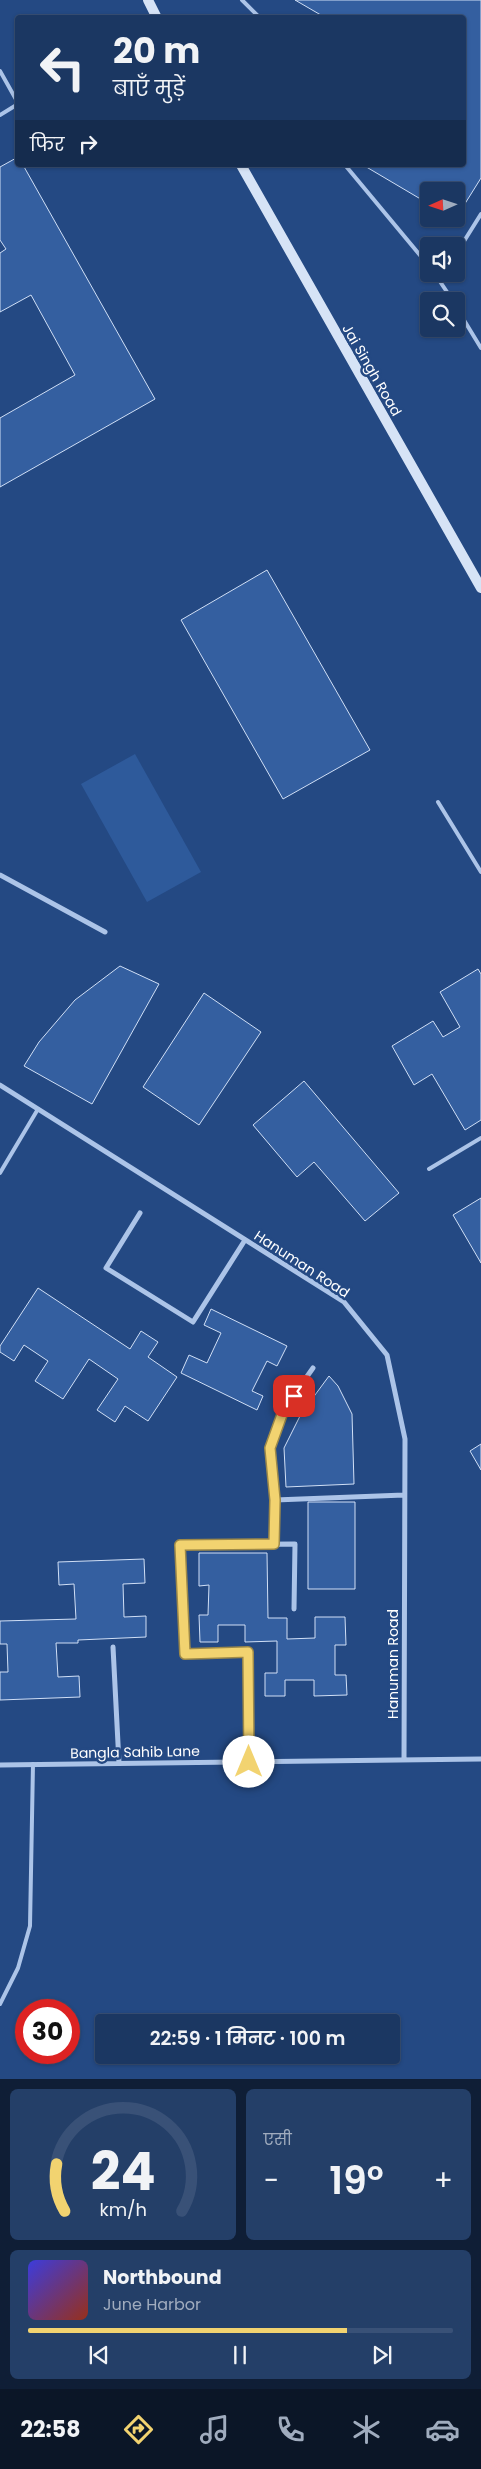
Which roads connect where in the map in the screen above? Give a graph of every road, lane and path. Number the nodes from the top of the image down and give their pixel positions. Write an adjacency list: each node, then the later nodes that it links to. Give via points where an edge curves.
1 (148, 0): 3 (street)
2 (242, 0): 4 (lane)
3 (156, 15)
4 (257, 15)
5 (0, 71): 6 (lane)
6 (15, 98)
7 (15, 106): 8 (lane)
8 (0, 115)
9 (242, 167): 16 (street, Jai Singh Road)
10 (347, 167): 13 (lane)
11 (481, 214): 12 (lane)
12 (465, 240)
13 (420, 255)
14 (465, 322): 15 (lane)
15 (481, 348)
16 (481, 588)
17 (438, 802): 18 (lane)
18 (481, 872)
19 (0, 875): 20 (street)
20 (105, 932)
21 (0, 1085): 22 (street, Hanuman Road)
22 (38, 1109): 25 (lane); 27 (street, Hanuman Road)
23 (481, 1138): 24 (lane)
24 (429, 1169)
25 (0, 1173)
26 (140, 1213): 27 (street, via 106,1268 193,1322)
27 (245, 1240): 29 (street, Hanuman Road, via 344,1302 387,1355 405,1439)
28 (313, 1368): 30 (street, via 284,1409 270,1448)
29 (404, 1495): 30 (street); 35 (street, Hanuman Road)
30 (275, 1500): 31 (street)
31 (274, 1544): 32 (street, via 295,1544); 36 (street, via 180,1545 185,1654 248,1652)
32 (294, 1609)
33 (113, 1647): 37 (street)
34 (481, 1759): 35 (street, Bangla Sahib Lane)
35 (404, 1760): 36 (street, Bangla Sahib Lane)
36 (249, 1762): 37 (street, Bangla Sahib Lane)
37 (119, 1763): 38 (street, Bangla Sahib Lane)
38 (33, 1764): 39 (street, Bangla Sahib Lane); 40 (lane, via 30,1926 18,1968)
39 (0, 1765)
40 (0, 2004)

